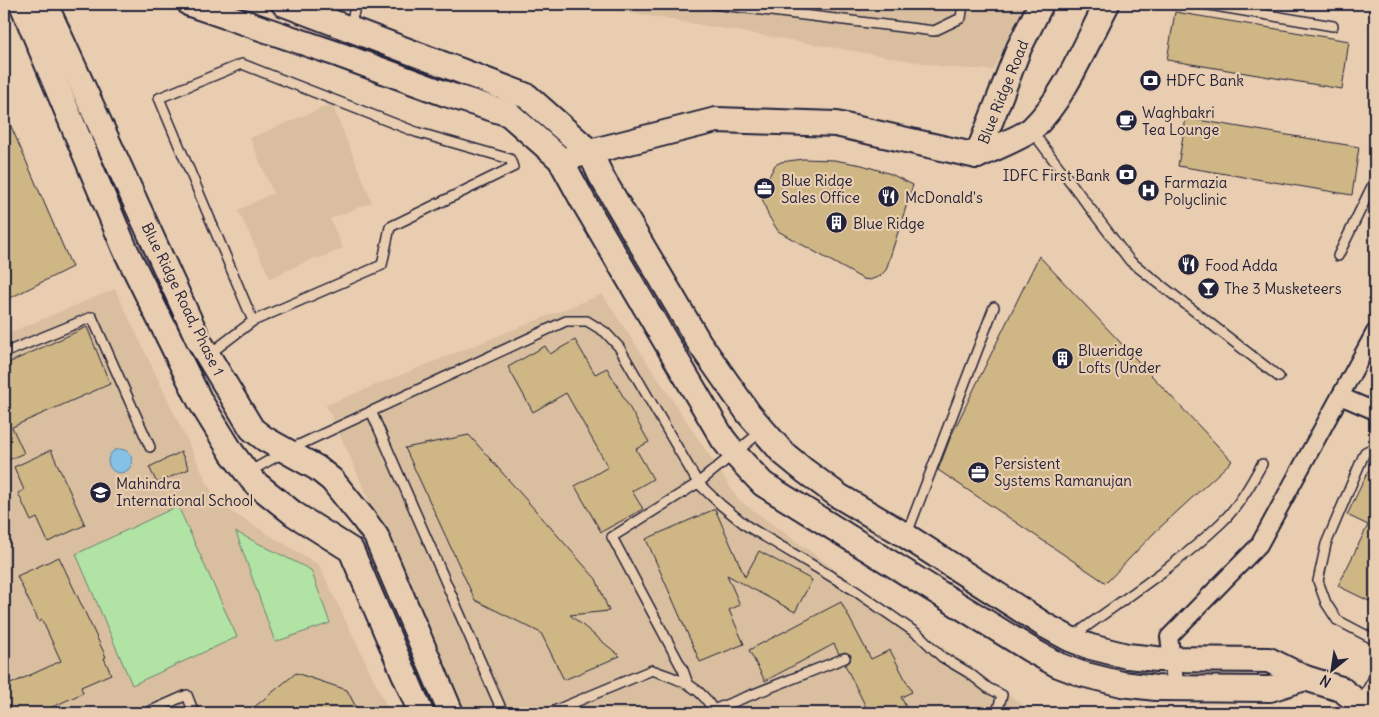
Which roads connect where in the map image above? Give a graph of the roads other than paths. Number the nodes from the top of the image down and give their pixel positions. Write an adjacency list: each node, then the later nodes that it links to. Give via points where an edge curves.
1 (22, 4): 34 (street, Blue Ridge Road, Phase 1, via 125,249 200,401)
2 (45, 4): 23 (street, Blue Ridge Road, Phase 1)
3 (190, 4): 16 (street, via 508,114)
4 (284, 4): 12 (street)
5 (356, 4): 12 (lane)
6 (713, 4): 7 (lane, via 934,31 960,18)
7 (963, 4)
8 (1041, 4): 15 (street, Blue Ridge Road, via 1019,48)
9 (1107, 4): 13 (street, Blue Ridge Road, via 1052,106)
10 (1204, 4): 11 (lane)
11 (1333, 26)
12 (350, 28): 14 (street, via 527,96)
13 (1031, 130): 15 (street, Blue Ridge Road); 24 (lane, via 1130,261)
14 (590, 152): 15 (street, via 716,120 836,124); 16 (street); 28 (street, via 700,344)
15 (977, 156)
16 (560, 160): 32 (street)
17 (1375, 180): 18 (lane)
18 (1338, 256)
19 (994, 308): 36 (lane)
20 (253, 321): 20 (lane, via 159,98 242,64 416,132 510,159 513,167 390,227 382,265); 23 (lane)
21 (1375, 332): 25 (street)
22 (4, 353): 29 (lane, via 92,318)
23 (207, 356): 31 (street, Blue Ridge Road, Phase 1, via 252,429)
24 (1279, 377)
25 (1340, 396): 27 (street); 40 (street, via 1259,545 1169,636)
26 (371, 411): 31 (lane); 35 (lane, via 566,321 587,321 605,332 619,347); 51 (lane)
27 (1375, 411)
28 (763, 430): 32 (lane); 36 (street, via 805,471 839,496)
29 (150, 447)
30 (1375, 447): 38 (lane, via 1365,452 1326,544 1318,581 1337,620)
31 (286, 451): 34 (lane); 50 (street, Blue Ridge Road, Phase 1, via 332,480 376,536)
32 (734, 453): 35 (lane); 44 (street, via 763,484 1058,665 1122,684)
33 (1262, 464): 37 (lane, via 1222,522)
34 (247, 473): 49 (street, Blue Ridge Road, Phase 1, via 294,514 351,550)
35 (698, 483): 43 (lane, via 612,537); 53 (lane, via 747,526 854,590 919,635 942,657 1002,695)
36 (906, 536): 37 (street)
37 (1070, 639): 40 (street, via 1126,656)
38 (1375, 640)
39 (845, 658): 46 (lane)
40 (1171, 659): 42 (street, via 1269,660); 44 (street)
41 (1375, 676): 45 (lane)
42 (1305, 678): 44 (street, via 1270,689); 45 (street, via 1341,689)
43 (688, 684): 46 (lane, via 704,694); 52 (lane, via 652,670)
44 (1176, 688)
45 (1362, 708)
46 (714, 712)
47 (146, 713): 48 (lane, via 187,695)
48 (194, 713)
49 (421, 713)
50 (451, 713)
51 (503, 713)
52 (549, 713)
53 (994, 713)

